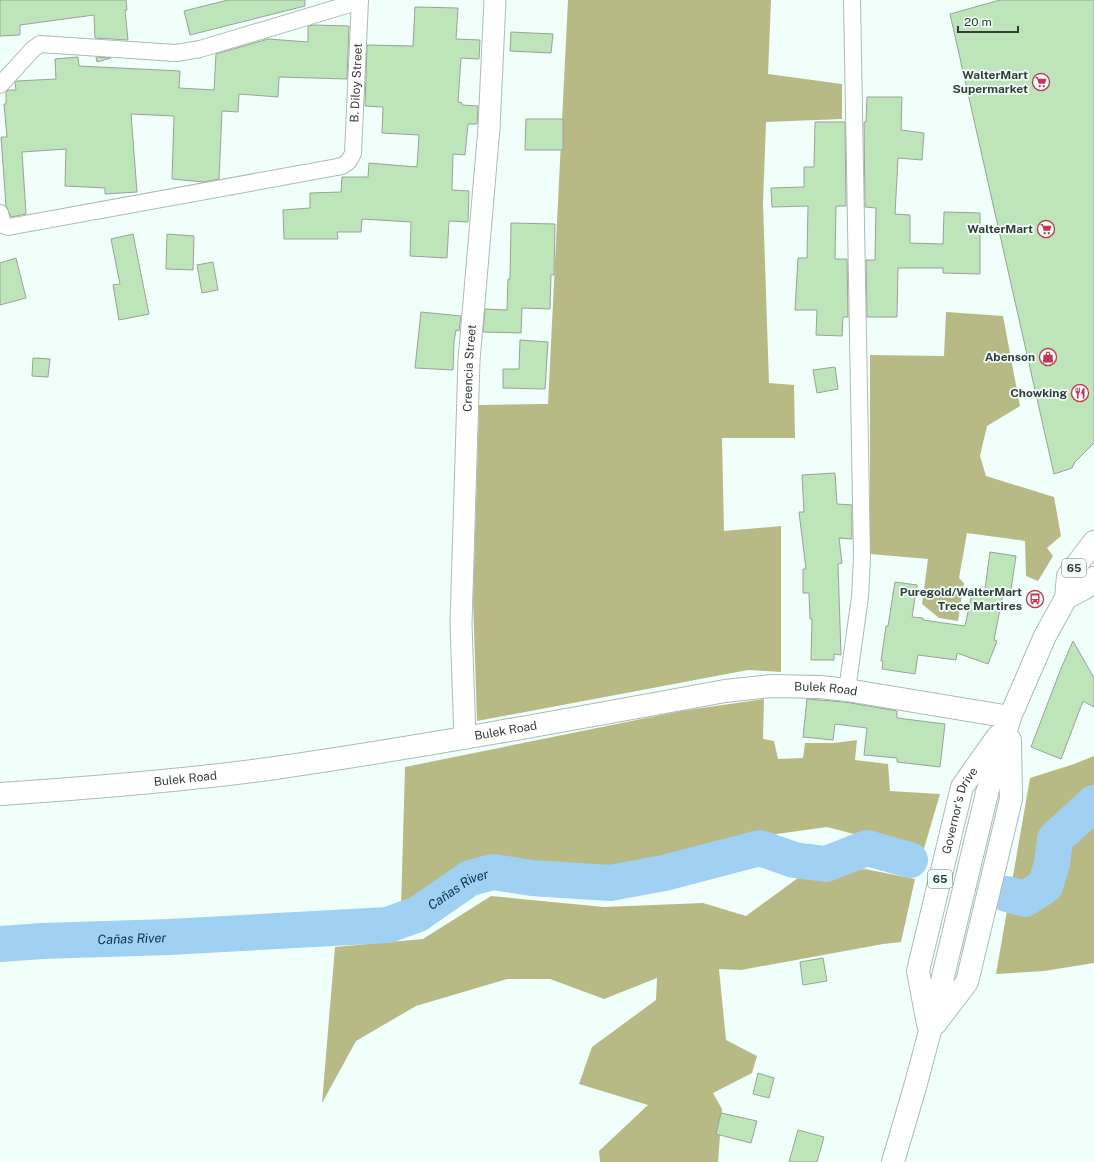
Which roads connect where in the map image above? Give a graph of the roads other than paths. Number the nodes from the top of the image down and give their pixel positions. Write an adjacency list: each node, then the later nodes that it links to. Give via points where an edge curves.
1 (495, 0): 11 (street, Creencia Street, via 489,128 469,360 461,624)
2 (852, 0): 9 (street, via 862,559 860,597)
3 (360, 1): 4 (street, via 187,52 40,44); 5 (street, B. Diloy Street, via 353,154 346,164 8,227 3,225)
4 (0, 85)
5 (0, 213)
6 (1094, 542): 8 (main road, Governor's Drive / 65, via 1068,576)
7 (1094, 578): 8 (main road, 65, via 1085,588)
8 (1066, 598): 10 (main road, Governor's Drive / 65, via 1045,636)
9 (847, 690): 10 (main road, Bulek Road); 11 (main road, Bulek Road, via 802,686 725,691)
10 (1010, 717): 13 (main road, Governor's Drive / 65, via 987,793); 13 (main road, Governor's Drive / 65, via 1010,799 967,982); 13 (main road, Governor's Drive / 65, via 962,787 918,971)
11 (465, 738): 12 (main road, Bulek Road, via 267,769 142,784)
12 (0, 794)
13 (930, 1031): 14 (main road, Governor's Drive / 65)
14 (893, 1162)

